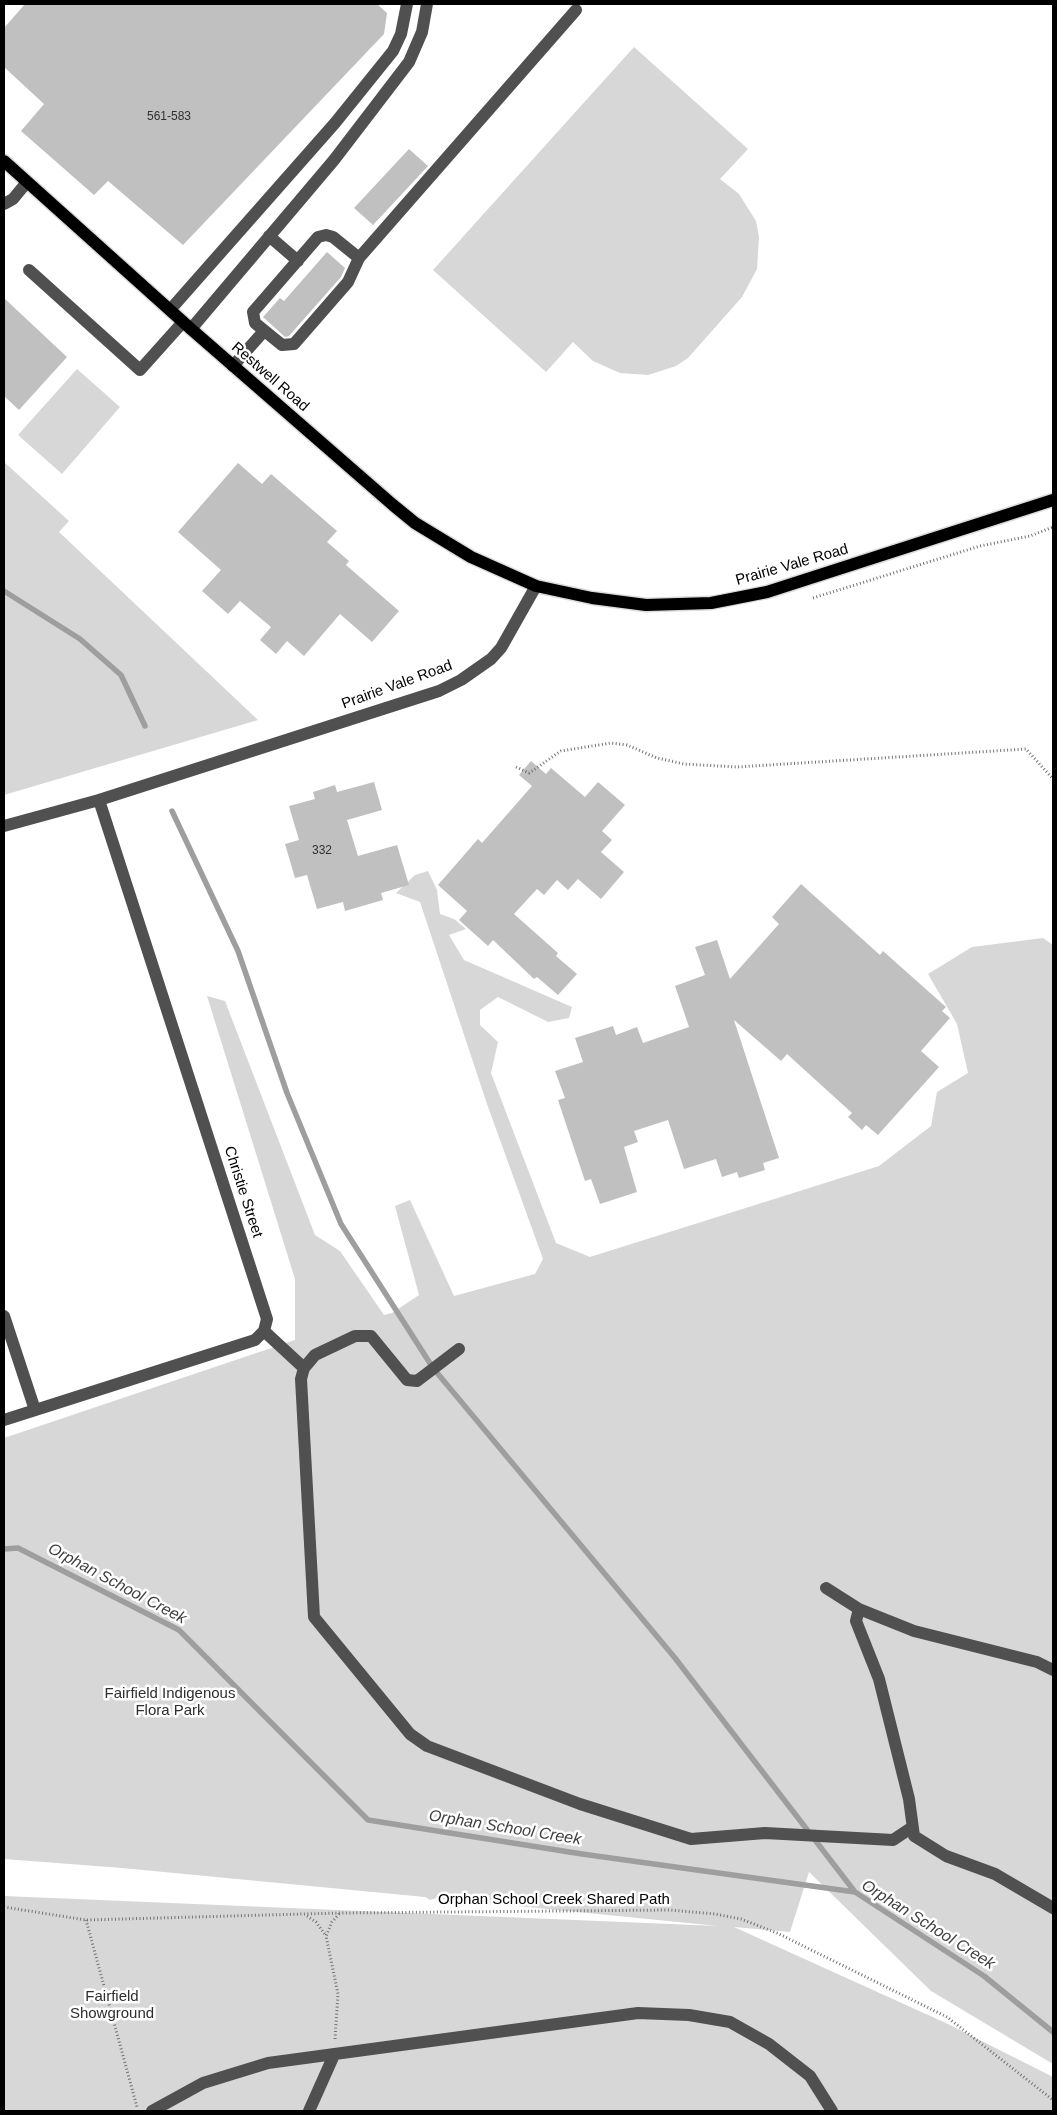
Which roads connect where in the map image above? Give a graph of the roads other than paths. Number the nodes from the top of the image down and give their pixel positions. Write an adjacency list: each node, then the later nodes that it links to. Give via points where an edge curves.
1 (406, 4): 11 (street, via 401,34 393,51 335,123)
2 (427, 4): 7 (street, via 422,32 409,62 334,160)
3 (576, 10): 8 (street)
4 (4, 161): 5 (main road, Restwell Road)
5 (27, 182): 6 (street, via 13,199); 11 (main road, Restwell Road)
6 (4, 204)
7 (269, 236): 9 (street); 12 (street)
8 (359, 258): 9 (street, via 326,235 318,238); 13 (street, via 348,282 294,344 282,345)
9 (298, 261): 13 (street, via 253,312 255,323)
10 (29, 270): 12 (street, via 140,370)
11 (170, 310): 12 (main road, Restwell Road)
12 (187, 326): 14 (main road, Restwell Road)
13 (264, 331): 14 (street)
14 (233, 366): 16 (main road, Restwell Road, via 415,523 470,557)
15 (1053, 500): 16 (main road, Prairie Vale Road, via 767,592 711,603 646,605)
16 (536, 586): 17 (street, Prairie Vale Road, via 501,648 461,680 398,705)
17 (99, 800): 18 (street, Prairie Vale Road); 20 (street, Christie Street, via 267,1319)
18 (4, 826)
19 (4, 1316): 23 (street)
20 (264, 1331): 22 (street); 23 (street, via 254,1340)
21 (459, 1349): 22 (street, via 417,1381 407,1380 371,1336 355,1336 315,1355)
22 (304, 1368): 28 (street, via 301,1379 314,1617 410,1734 427,1746 580,1804 691,1839 765,1833 893,1840)
23 (35, 1410): 24 (street)
24 (4, 1420)
25 (826, 1588): 26 (street)
26 (859, 1609): 27 (street, via 914,1631 1037,1662); 28 (street, via 856,1621 878,1679 909,1799)
27 (1053, 1670)
28 (911, 1828): 29 (street, via 914,1836 946,1856 995,1874)
29 (1053, 1908)
30 (334, 2055): 31 (street, via 268,2063 203,2083); 32 (street); 33 (street, via 638,2013 689,2015 730,2022 769,2044 810,2076)
31 (152, 2111)
32 (309, 2111)
33 (832, 2111)

